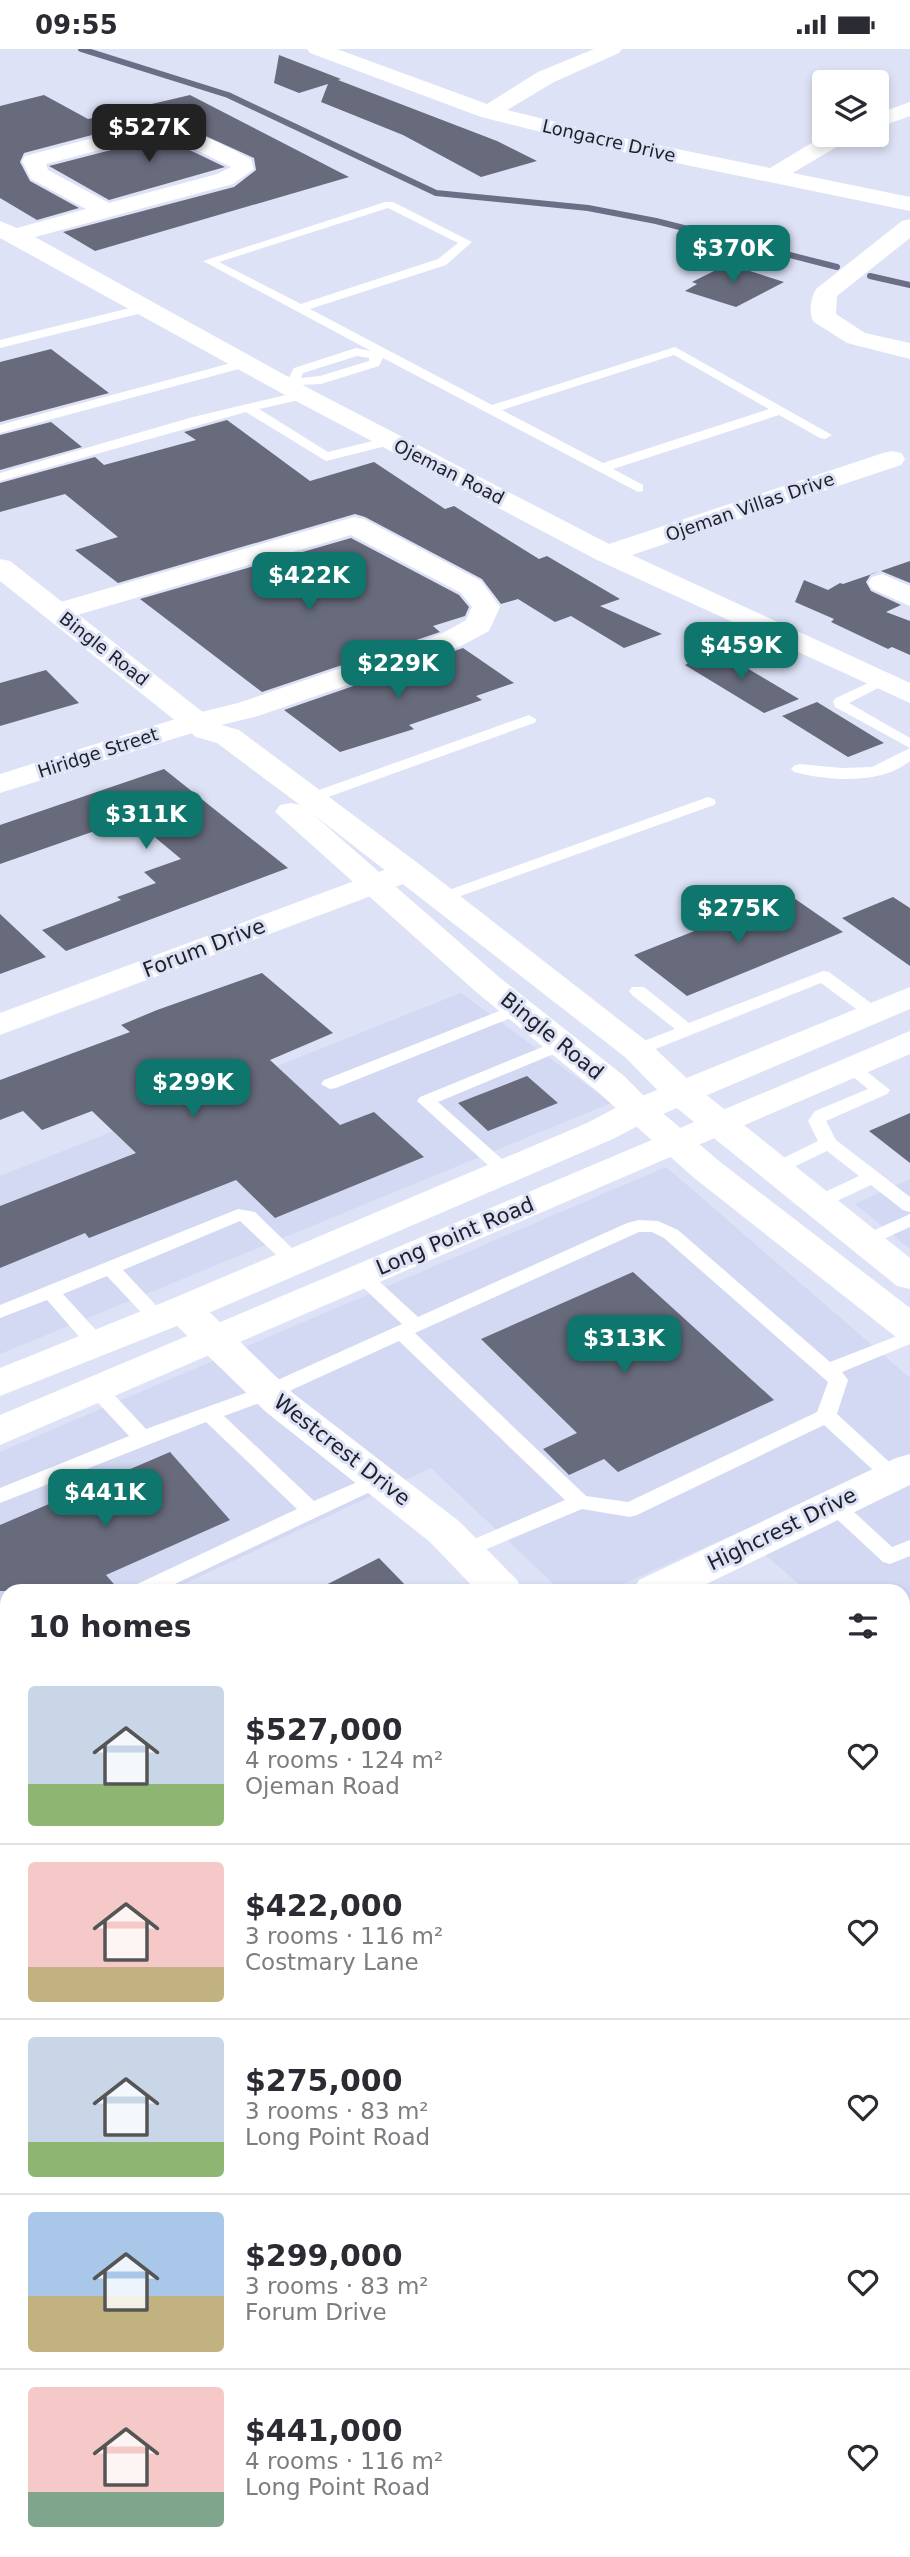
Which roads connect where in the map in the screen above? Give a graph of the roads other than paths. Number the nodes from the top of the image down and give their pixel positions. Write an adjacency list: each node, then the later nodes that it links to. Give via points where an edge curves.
1 (317, 49): 4 (street, Longacre Drive)
2 (612, 49): 4 (street, via 546,77)
3 (910, 109): 5 (street)
4 (489, 112): 7 (street, Longacre Drive)
5 (889, 117)
6 (817, 147): 7 (street)
7 (772, 177): 8 (street, Longacre Drive)
8 (910, 204)
9 (106, 211): 9 (street, via 225,179 243,170 243,164 185,134 161,130 33,161 39,174); 11 (street)
10 (910, 226): 15 (street, via 825,295 823,317 856,338)
11 (4, 234): 12 (street, Ojeman Road)
12 (146, 308): 14 (lane); 18 (street, Ojeman Road)
13 (302, 308): 13 (lane, via 209,261 389,204 466,242 442,262); 16 (lane)
14 (0, 344)
15 (910, 351)
16 (381, 354): 17 (lane, via 356,352); 19 (lane, via 375,363); 22 (lane)
17 (328, 361): 19 (lane); 20 (lane, via 298,371)
18 (246, 363): 20 (street, Ojeman Road); 24 (lane)
19 (346, 372): 20 (lane)
20 (293, 386): 21 (lane); 26 (street, Ojeman Road)
21 (248, 408): 26 (lane, via 326,457); 29 (lane)
22 (493, 409): 23 (lane, via 675,352); 28 (lane)
23 (780, 410): 25 (lane); 28 (lane)
24 (0, 429)
25 (825, 435)
26 (389, 441): 31 (street, Ojeman Road)
27 (892, 459): 31 (street, Ojeman Villas Drive)
28 (602, 468): 30 (lane)
29 (0, 477)
30 (638, 488)
31 (607, 554): 36 (street, Ojeman Road)
32 (0, 567): 35 (street, Bingle Road)
33 (882, 583): 34 (street)
34 (910, 597)
35 (57, 612): 39 (street, Bingle Road); 39 (street, Hiridge Street, via 354,525 471,587 485,607 479,625 451,640)
36 (883, 680): 37 (street, Ojeman Road); 40 (lane, via 841,701 843,707)
37 (910, 694)
38 (529, 720): 44 (lane)
39 (202, 726): 43 (street, Hiridge Street); 44 (street, Bingle Road, via 228,736); 47 (street, Bingle Road, via 210,742)
40 (910, 744)
41 (910, 753): 42 (lane, via 862,774)
42 (799, 769)
43 (0, 784)
44 (311, 798): 46 (street, Bingle Road)
45 (708, 802): 48 (lane)
46 (408, 871): 47 (street, Forum Drive); 48 (street, Bingle Road)
47 (373, 884): 51 (street, Bingle Road); 53 (street, Forum Drive)
48 (441, 898): 57 (street, Bingle Road)
49 (638, 991): 54 (lane)
50 (910, 997): 52 (street, Long Point Road)
51 (517, 1009): 55 (street, Bingle Road); 59 (lane)
52 (873, 1013): 54 (lane, via 823,976); 60 (street, Long Point Road)
53 (0, 1025)
54 (687, 1030): 57 (lane)
55 (562, 1044): 61 (street, Bingle Road); 66 (lane, via 426,1101)
56 (907, 1046): 58 (street, Long Point Road)
57 (637, 1050): 60 (street, Bingle Road)
58 (850, 1067): 62 (street, Long Point Road); 64 (lane, via 881,1090 817,1118)
59 (330, 1084)
60 (681, 1093): 61 (street, Long Point Road); 62 (street, Bingle Road)
61 (638, 1111): 63 (street, Bingle Road); 66 (street, Long Point Road)
62 (719, 1122): 63 (street, Long Point Road); 65 (street, Bingle Road)
63 (675, 1143): 74 (street, Long Point Road); 79 (street, Bingle Road)
64 (828, 1143): 65 (lane); 67 (lane)
65 (775, 1170): 68 (street, Bingle Road)
66 (506, 1172): 72 (street, Long Point Road)
67 (872, 1177): 68 (lane); 69 (lane)
68 (817, 1203): 71 (street, Bingle Road)
69 (910, 1206)
70 (910, 1220): 71 (lane)
71 (866, 1241): 75 (street, Bingle Road)
72 (295, 1262): 73 (lane, via 248,1216 238,1215); 78 (street, Long Point Road)
73 (110, 1268): 76 (lane); 78 (lane)
74 (362, 1276): 80 (lane); 82 (street, Long Point Road)
75 (910, 1277)
76 (51, 1292): 77 (lane); 83 (lane)
77 (0, 1313)
78 (170, 1314): 82 (street, Westcrest Drive); 83 (street, Long Point Road)
79 (910, 1328)
80 (409, 1329): 84 (lane, via 648,1224 671,1234); 87 (lane); 95 (lane)
81 (910, 1337): 84 (lane)
82 (215, 1339): 86 (street, Long Point Road); 87 (street, Westcrest Drive)
83 (97, 1343): 85 (street, Long Point Road)
84 (827, 1371): 89 (lane, via 838,1380)
85 (0, 1383)
86 (97, 1389): 90 (street, Long Point Road); 91 (lane)
87 (269, 1392): 88 (lane); 93 (street, Westcrest Drive)
88 (210, 1414): 91 (lane); 97 (lane)
89 (826, 1416): 92 (lane); 95 (lane, via 630,1510)
90 (0, 1431)
91 (142, 1438): 94 (lane)
92 (901, 1472): 96 (street, Highcrest Drive)
93 (380, 1479): 97 (lane); 99 (street, Westcrest Drive)
94 (0, 1496)
95 (580, 1502): 99 (lane)
96 (834, 1505): 98 (lane, via 890,1557); 102 (street, Highcrest Drive)
97 (312, 1511): 100 (lane)
98 (910, 1547)
99 (465, 1551): 101 (street, Westcrest Drive)
100 (156, 1584)
101 (496, 1584)
102 (668, 1584)

